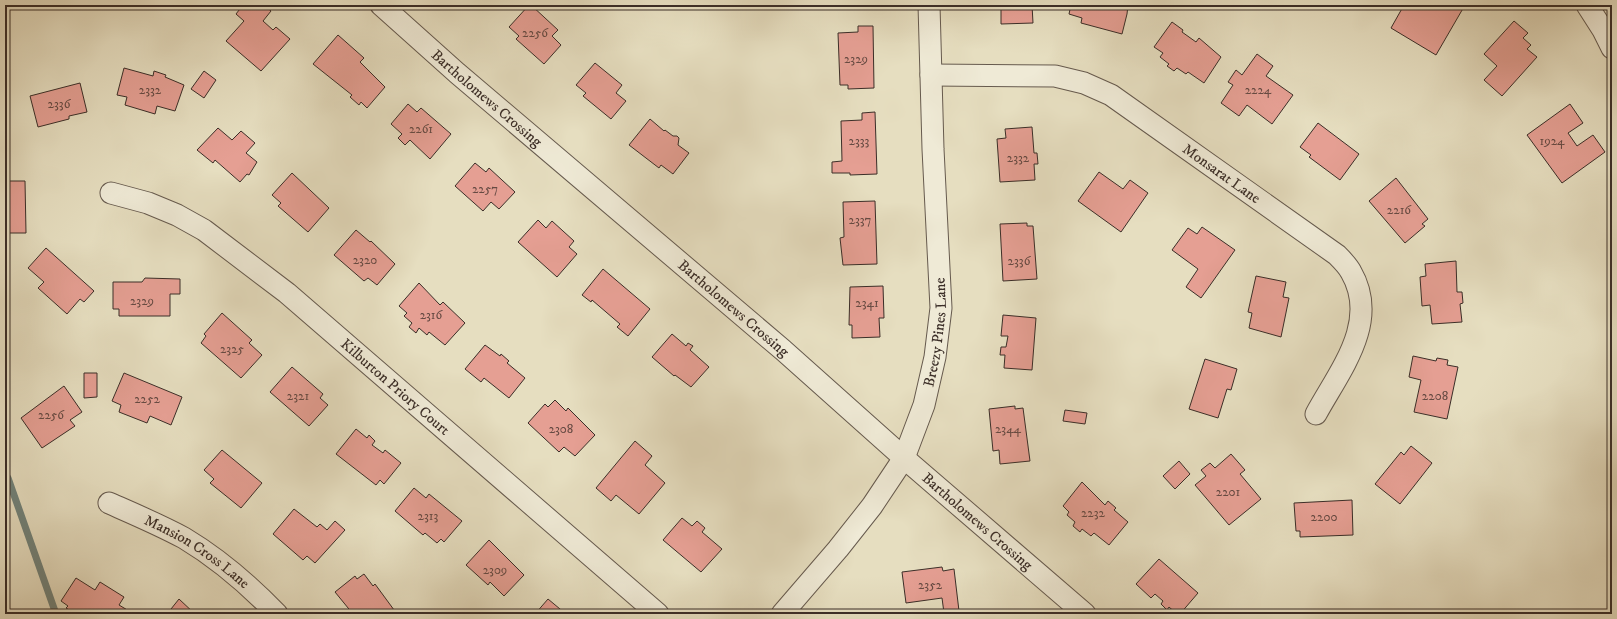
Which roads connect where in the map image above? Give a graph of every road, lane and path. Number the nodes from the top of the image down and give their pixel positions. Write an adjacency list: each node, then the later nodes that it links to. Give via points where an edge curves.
1 (381, 5): 8 (street, Bartholomews Crossing, via 783,350)
2 (929, 5): 5 (street, Breezy Pines Lane)
3 (1587, 5): 4 (street)
4 (1612, 48)
5 (931, 75): 7 (street, Monsarat Lane, via 1055,76 1084,83 1111,95 1337,255 1351,271 1359,290 1362,306 1360,327 1354,346); 8 (street, Breezy Pines Lane, via 941,308 935,357 925,398)
6 (111, 193): 11 (street, Kilburton Priory Court, via 148,203 204,230 282,289)
7 (1316, 414)
8 (904, 458): 12 (street, Breezy Pines Lane, via 867,512); 13 (street, Bartholomews Crossing)
9 (109, 503): 10 (street, Mansion Cross Lane, via 183,538 223,564)
10 (276, 614)
11 (658, 614)
12 (782, 614)
13 (1084, 614)

